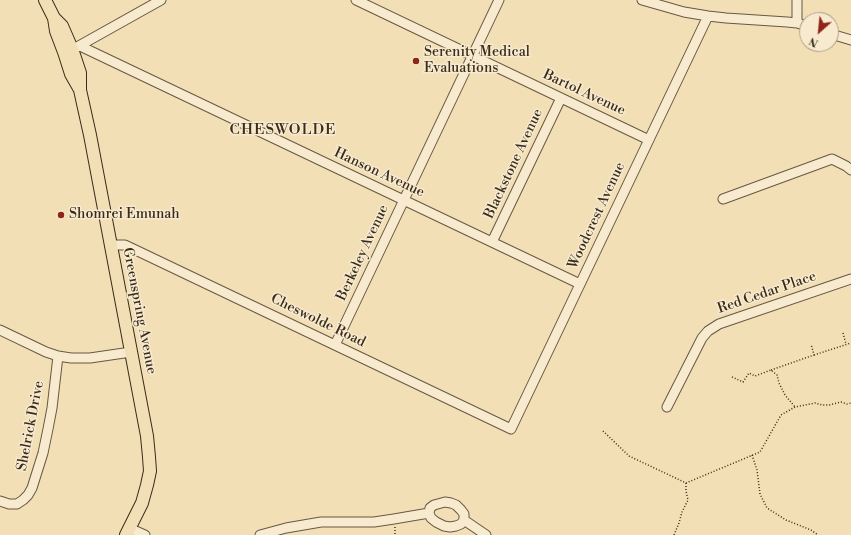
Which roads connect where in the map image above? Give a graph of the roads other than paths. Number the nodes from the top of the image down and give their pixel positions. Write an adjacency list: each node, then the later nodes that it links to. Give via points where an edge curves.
1 (45, 0): 11 (main road, Greenspring Avenue, via 54,18 56,31)
2 (161, 0): 11 (street)
3 (356, 0): 12 (street, Bartol Avenue)
4 (499, 0): 12 (street, Berkeley Avenue)
5 (642, 0): 7 (street)
6 (797, 0): 8 (street)
7 (708, 16): 8 (street); 14 (street, Woodcrest Avenue)
8 (797, 23)
9 (839, 36): 10 (street)
10 (851, 40)
11 (72, 49): 17 (street, Hanson Avenue); 19 (main road, Greenspring Avenue, via 71,74 80,90)
12 (473, 56): 13 (street, Bartol Avenue); 17 (street, Berkeley Avenue)
13 (561, 98): 14 (street, Bartol Avenue); 18 (street, Blackstone Avenue)
14 (649, 140): 21 (street, Woodcrest Avenue)
15 (851, 170): 16 (street, via 832,159)
16 (723, 199)
17 (404, 200): 18 (street, Hanson Avenue); 23 (street, Berkeley Avenue)
18 (492, 242): 21 (street, Hanson Avenue)
19 (111, 245): 23 (street, Cheswolde Road, via 126,245); 24 (main road, Greenspring Avenue)
20 (851, 279): 26 (street, Red Cedar Place, via 719,324 708,331)
21 (580, 284): 27 (street, Woodcrest Avenue)
22 (0, 330): 25 (street)
23 (335, 345): 27 (street, Cheswolde Road)
24 (131, 352): 25 (street, via 80,359); 31 (main road, Greenspring Avenue, via 150,471 142,503)
25 (58, 356): 28 (street, Shelrick Drive, via 48,429 32,488 28,495 16,504)
26 (667, 407)
27 (511, 429)
28 (0, 502)
29 (429, 513): 30 (street, via 431,518 444,526 456,526); 30 (street, via 434,505 451,502 464,514); 33 (street, via 374,522 321,522)
30 (464, 520): 34 (street)
31 (128, 532): 32 (street)
32 (145, 535)
33 (260, 535)
34 (486, 535)

